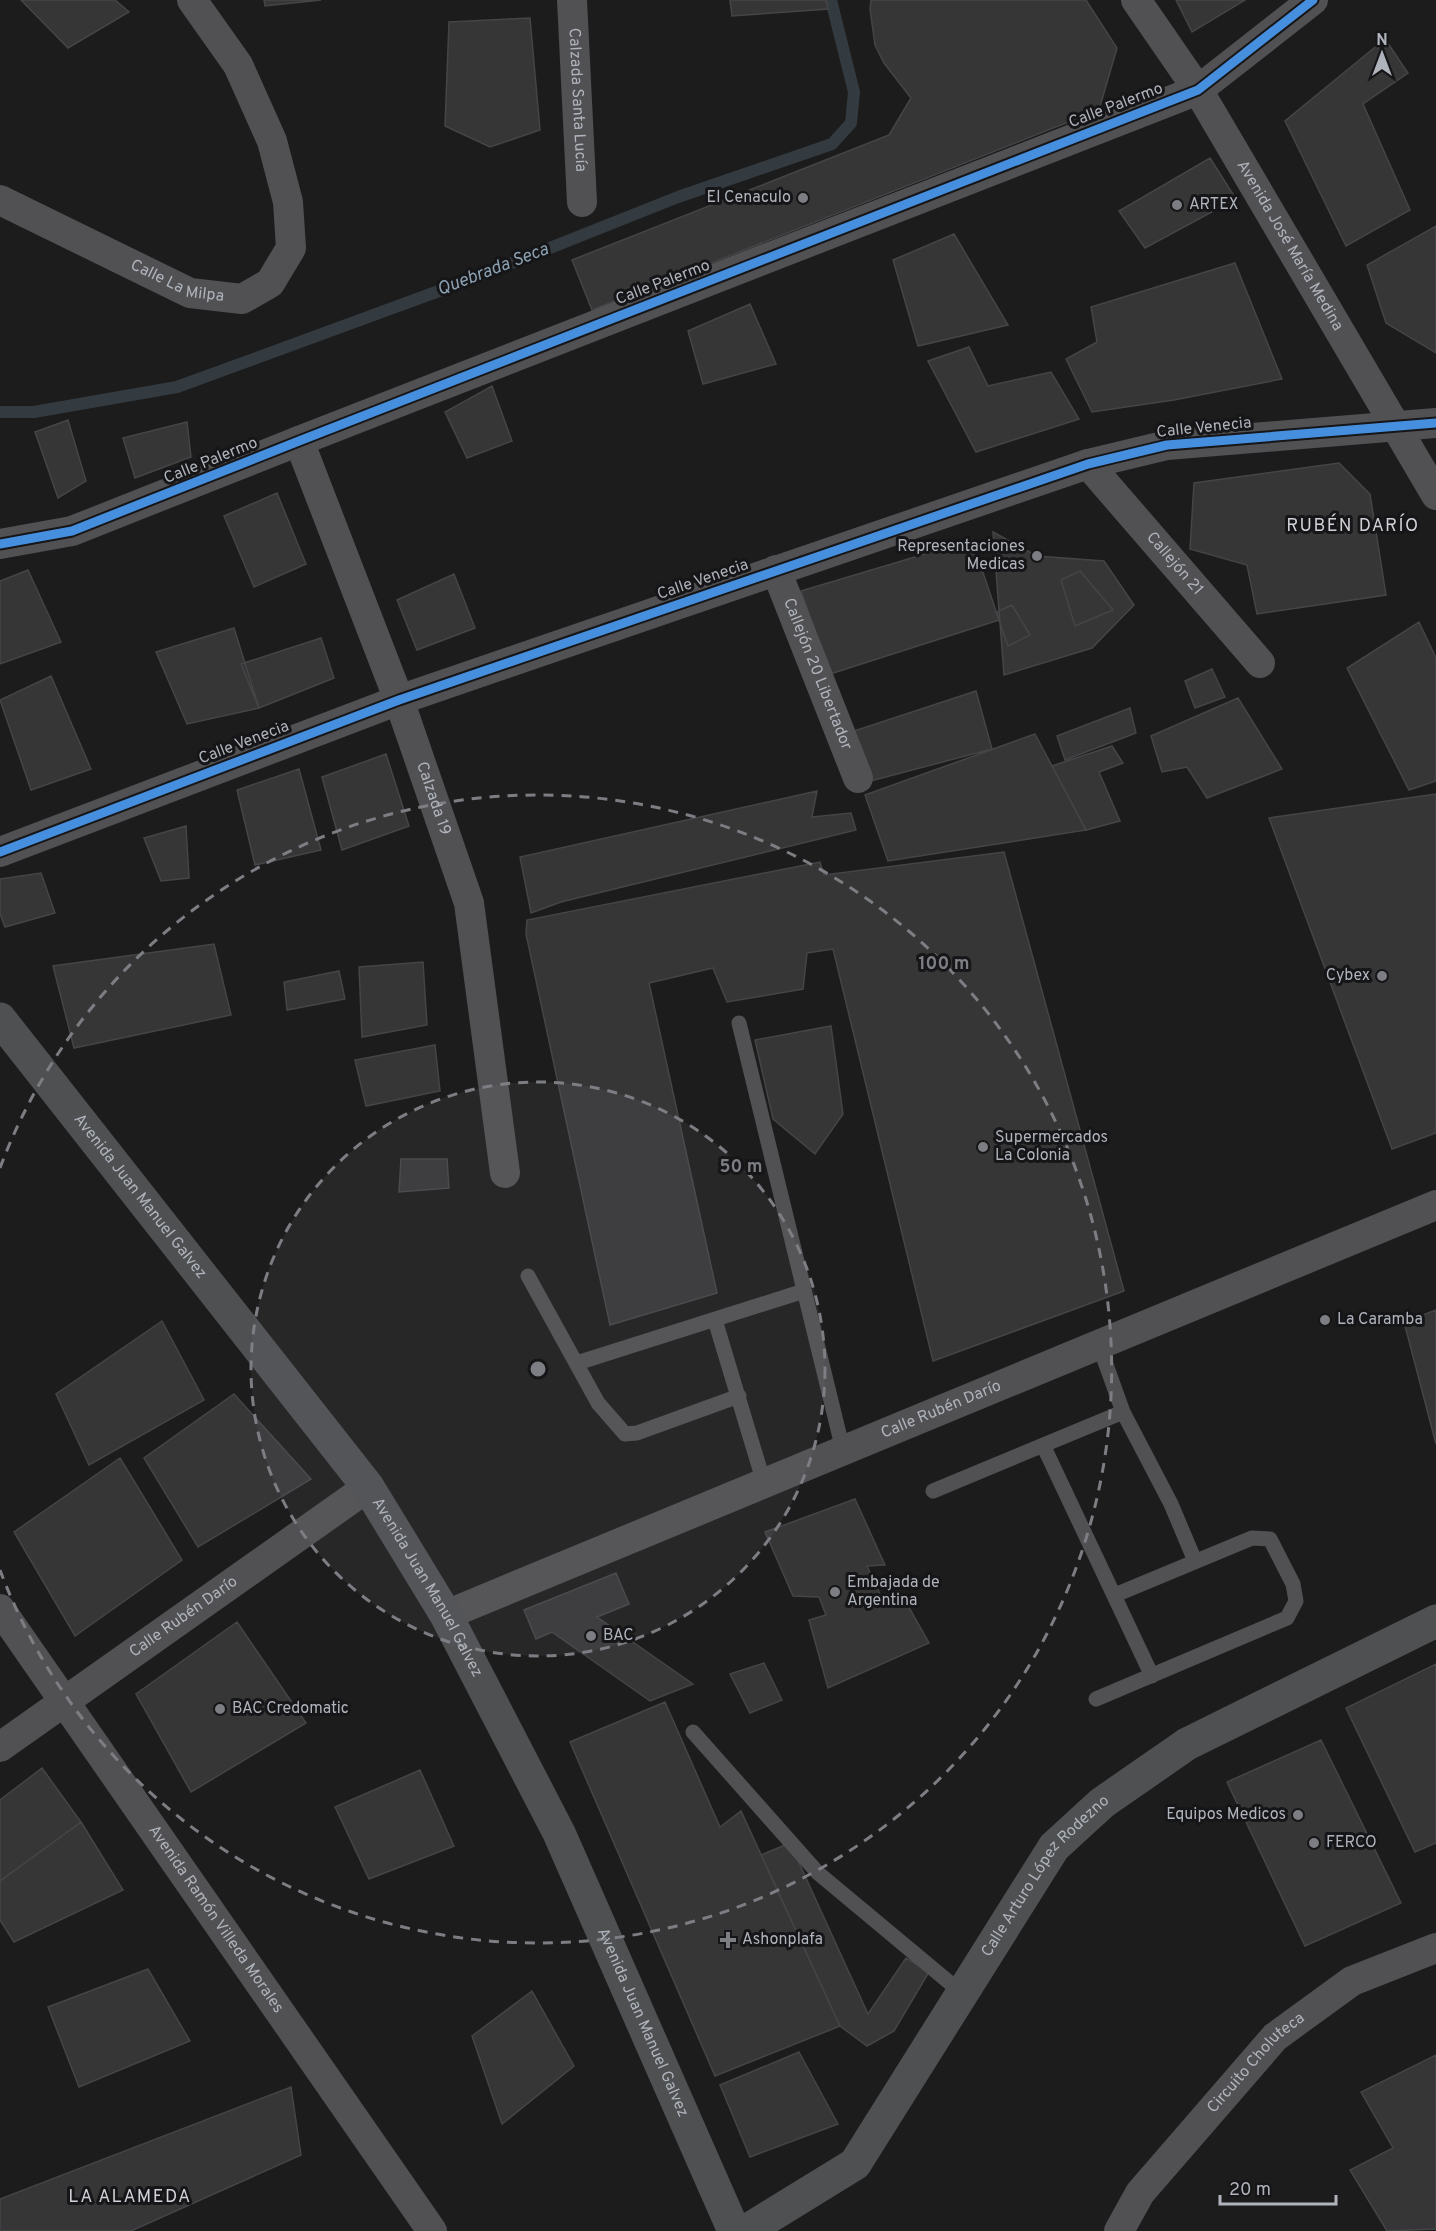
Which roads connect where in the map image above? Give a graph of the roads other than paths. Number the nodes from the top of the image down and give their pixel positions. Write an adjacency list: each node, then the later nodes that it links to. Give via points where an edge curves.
1 (192, 0): 6 (street, Calle La Milpa, via 238,65 272,141 288,202 291,248 270,283 242,298 190,293)
2 (572, 0): 7 (street, Calzada Santa Lucía)
3 (1136, 0): 5 (street, Avenida José María Medina)
4 (1313, 0): 5 (street, Calle Palermo)
5 (1198, 90): 9 (street, Avenida José María Medina); 10 (street, Calle Palermo)
6 (0, 200)
7 (582, 202)
8 (1436, 423): 9 (street, Calle Venecia)
9 (1394, 425): 11 (street, Calle Venecia, via 1167,445); 12 (street, Avenida José María Medina)
10 (299, 441): 13 (street, Calle Palermo, via 72,531); 16 (street, Calzada 19)
11 (1088, 464): 14 (street, Calle Venecia); 15 (street, Callejón 21)
12 (1436, 495)
13 (0, 544)
14 (776, 570): 16 (street, Calle Venecia); 17 (street, Callejón 20 Libertador)
15 (1260, 663)
16 (399, 700): 18 (street, Calle Venecia); 21 (street, Calzada 19, via 469,903)
17 (858, 778)
18 (0, 852)
19 (0, 1019): 33 (street, Avenida Juan Manuel Galvez)
20 (739, 1023): 24 (lane)
21 (505, 1173)
22 (1436, 1205): 26 (street, Calle Rubén Darío)
23 (528, 1276): 27 (lane)
24 (804, 1291): 25 (lane); 31 (lane)
25 (715, 1320): 27 (lane); 28 (lane)
26 (1099, 1345): 29 (lane); 31 (street, Calle Rubén Darío)
27 (577, 1363): 28 (lane, via 598,1402 625,1434)
28 (739, 1396): 32 (lane)
29 (1123, 1412): 30 (lane); 35 (lane, via 1171,1504)
30 (1044, 1445): 34 (lane); 36 (lane)
31 (843, 1450): 32 (street, Calle Rubén Darío)
32 (765, 1483): 38 (street, Calle Rubén Darío)
33 (368, 1487): 38 (street, Avenida Juan Manuel Galvez); 42 (street, Calle Rubén Darío)
34 (933, 1491)
35 (1195, 1561): 36 (lane); 40 (lane, via 1252,1538 1270,1539 1293,1584 1296,1601 1287,1618)
36 (1115, 1595): 40 (lane)
37 (0, 1609): 42 (street, Avenida Ramón Villeda Morales)
38 (446, 1615): 48 (street, Avenida Juan Manuel Galvez, via 559,1833)
39 (1436, 1621): 46 (street, Calle Arturo López Rodezno, via 1187,1744 1102,1803 1054,1846)
40 (1152, 1676): 41 (lane)
41 (1096, 1699)
42 (64, 1702): 44 (street, Calle Rubén Darío); 47 (street, Avenida Ramón Villeda Morales)
43 (693, 1732): 46 (lane, via 818,1873)
44 (0, 1747)
45 (1436, 1948): 50 (street, Circuito Choluteca, via 1352,1981 1275,2037 1140,2193)
46 (962, 1993): 49 (street, Calle Arturo López Rodezno, via 855,2164)
47 (432, 2231)
48 (734, 2231)
49 (746, 2231)
50 (1119, 2231)

